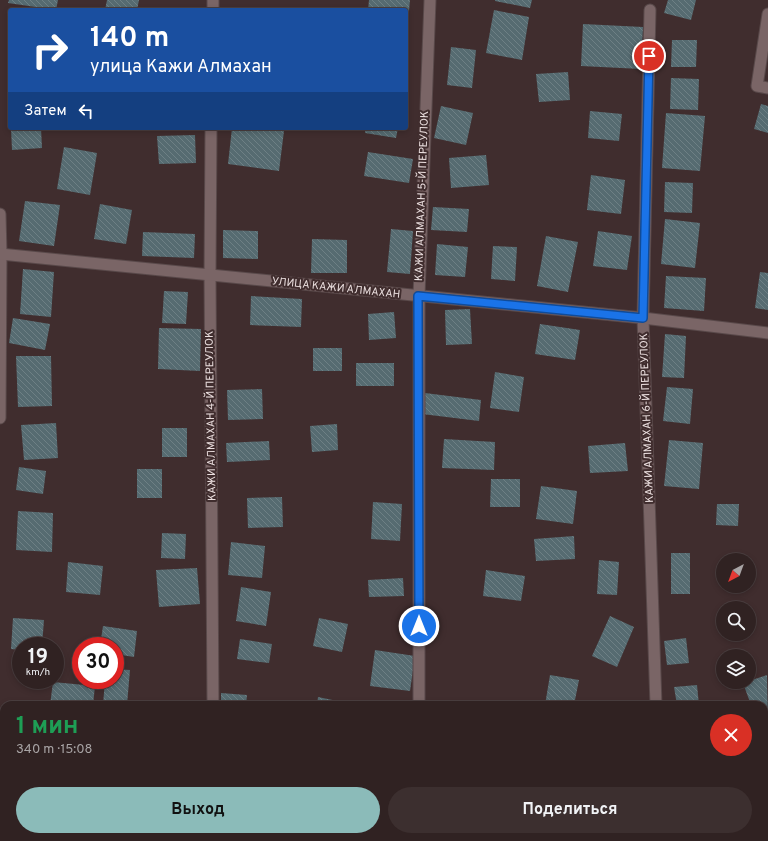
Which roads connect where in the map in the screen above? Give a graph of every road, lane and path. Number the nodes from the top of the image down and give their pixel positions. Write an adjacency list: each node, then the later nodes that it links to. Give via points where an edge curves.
1 (430, 0): 9 (street, КАЖИ АЛМАХАН 5-Й ПЕРЕУЛОК)
2 (650, 10): 10 (street, КАЖИ АЛМАХАН 6-Й ПЕРЕУЛОК)
3 (768, 14): 4 (street, via 757,86)
4 (768, 88)
5 (212, 130): 8 (street, КАЖИ АЛМАХАН 4-Й ПЕРЕУЛОК)
6 (0, 214): 7 (street)
7 (1, 254): 8 (street, УЛИЦА КАЖИ АЛМАХАН); 12 (street)
8 (210, 275): 9 (street, УЛИЦА КАЖИ АЛМАХАН); 13 (street, КАЖИ АЛМАХАН 4-Й ПЕРЕУЛОК)
9 (418, 296): 10 (street, УЛИЦА КАЖИ АЛМАХАН); 14 (street, КАЖИ АЛМАХАН 5-Й ПЕРЕУЛОК)
10 (643, 318): 11 (street, УЛИЦА КАЖИ АЛМАХАН); 15 (street, КАЖИ АЛМАХАН 6-Й ПЕРЕУЛОК)
11 (768, 333)
12 (0, 418)
13 (213, 701)
14 (419, 701)
15 (656, 701)

